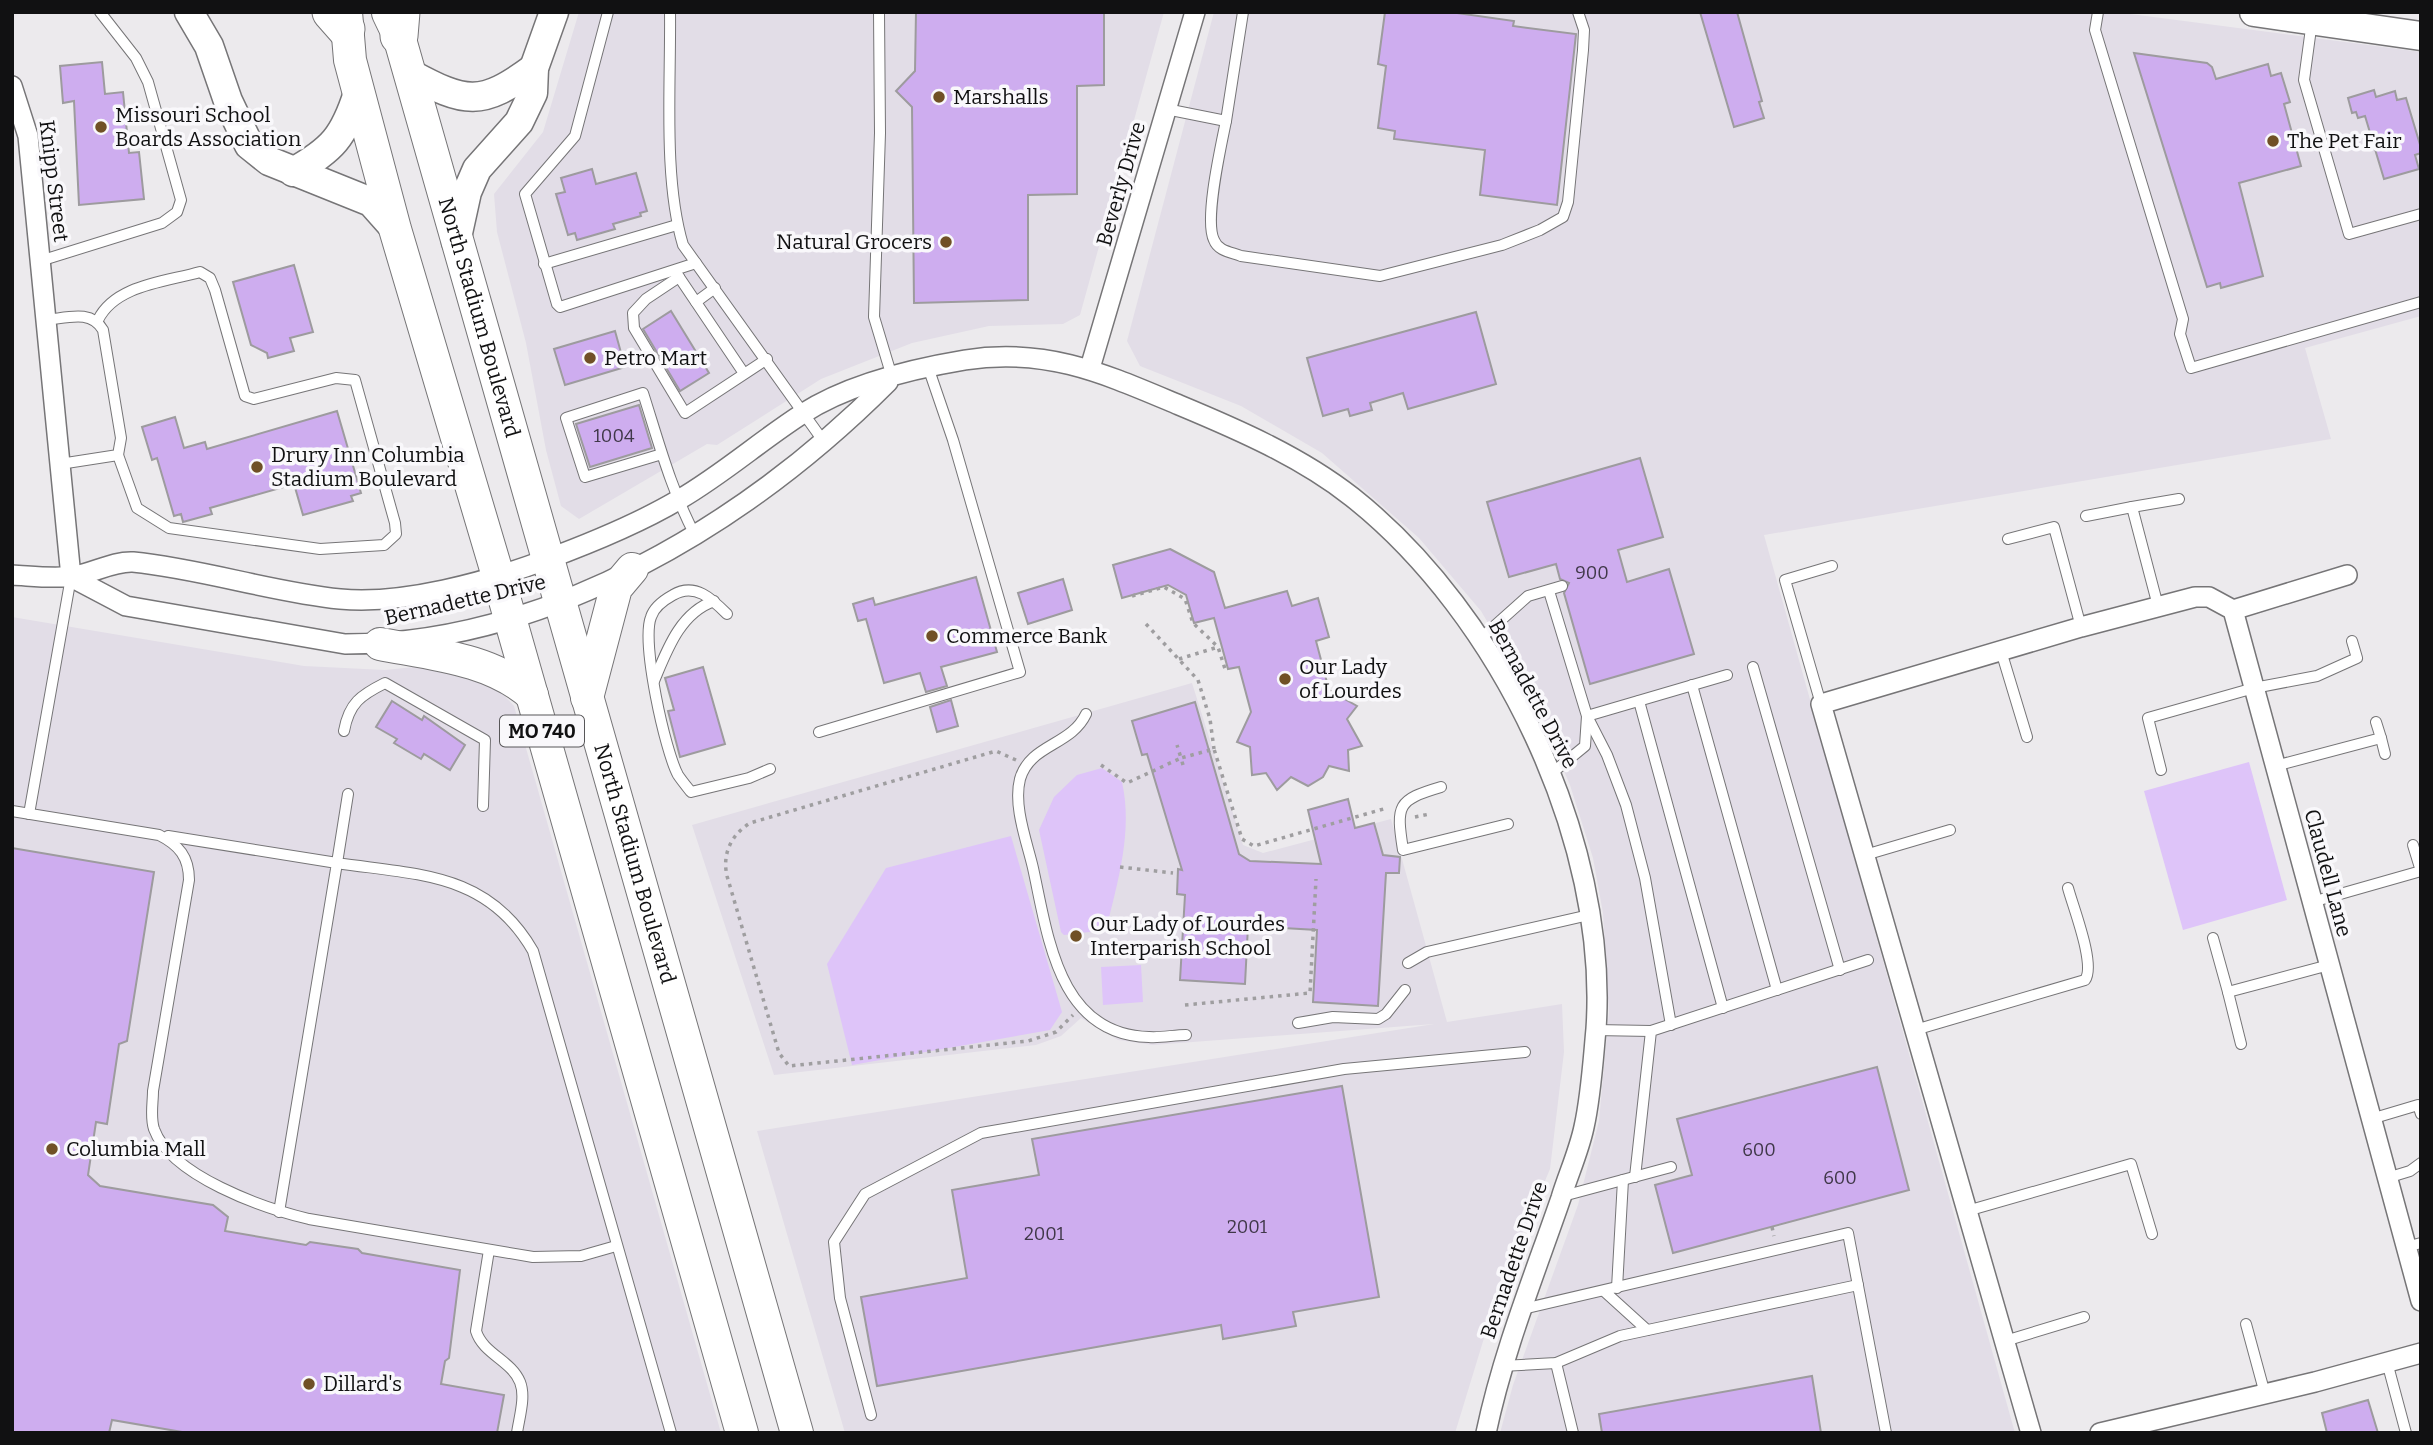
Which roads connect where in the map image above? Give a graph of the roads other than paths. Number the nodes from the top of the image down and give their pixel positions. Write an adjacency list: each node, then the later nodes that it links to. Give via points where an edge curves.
1 (100, 12): 27 (lane, via 136,58 148,82 181,200 177,212 162,223)
2 (189, 12): 22 (street, via 209,46 249,145)
3 (554, 12): 16 (street)
4 (608, 12): 29 (lane, via 575,136 525,194)
5 (670, 12): 24 (lane, via 671,179)
6 (879, 12): 40 (lane, via 874,317)
7 (1195, 12): 20 (street, Beverly Drive)
8 (1242, 12): 21 (lane)
9 (1578, 12): 21 (lane, via 1584,30 1583,50 1568,202 1563,217 1502,245 1380,276 1220,249 1213,239 1212,222)
10 (2098, 12): 33 (lane, via 2095,30 2183,318 2180,334 2190,368)
11 (2254, 12): 14 (street)
12 (341, 18): 19 (main road, MO 740)
13 (396, 20): 17 (main road, North Stadium Boulevard / MO 740)
14 (2312, 21): 15 (street); 23 (lane, via 2304,79 2348,233)
15 (2421, 36)
16 (534, 68): 17 (street, via 504,90 478,98 444,92); 26 (street, via 533,93 519,122 477,169)
17 (410, 73): 26 (main road, North Stadium Boulevard / MO 740)
18 (12, 86): 27 (street, Knipp Street, via 28,136)
19 (358, 93): 22 (street, via 348,125 334,145); 25 (main road, MO 740)
20 (1166, 109): 21 (lane); 38 (street, Beverly Drive)
21 (1226, 121)
22 (293, 172): 25 (street, via 371,202)
23 (2421, 214)
24 (677, 225): 28 (lane); 29 (lane)
25 (395, 229): 57 (main road, MO 740)
26 (456, 242): 52 (main road, North Stadium Boulevard / MO 740)
27 (40, 261): 34 (street, Knipp Street)
28 (696, 263): 30 (lane); 31 (lane)
29 (544, 264): 30 (lane, via 560,307)
30 (676, 274): 32 (lane); 39 (lane, via 633,313 641,345 685,413)
31 (715, 288): 32 (lane); 36 (lane)
32 (696, 302): 39 (lane)
33 (2421, 302)
34 (46, 320): 35 (lane, via 86,316); 45 (street, Knipp Street)
35 (98, 320): 44 (lane, via 121,438); 44 (lane, via 105,306 121,294 200,272 211,278 245,396 254,399 337,378 355,380 396,534 384,545 320,549 169,528 137,508)
36 (767, 359): 39 (lane); 41 (lane)
37 (928, 368): 38 (street, Bernadette Drive, via 1013,354); 40 (street, Bernadette Drive); 85 (lane, via 1020,672)
38 (1090, 369): 68 (street, Bernadette Drive, via 1253,435 1347,493 1394,533 1437,579)
39 (743, 372)
40 (892, 378): 41 (street, Bernadette Drive); 42 (street, Bernadette Drive)
41 (804, 412): 42 (lane); 47 (street, Bernadette Drive, via 742,460)
42 (824, 442): 50 (street, Bernadette Drive)
43 (662, 454): 43 (lane, via 607,466 584,477 566,418 624,405 643,393); 47 (lane)
44 (118, 455): 45 (lane)
45 (60, 464): 58 (street, Knipp Street)
46 (2179, 499): 48 (lane)
47 (677, 501): 50 (lane); 52 (street, Bernadette Drive)
48 (2132, 507): 49 (lane); 63 (lane)
49 (2086, 516)
50 (696, 537): 54 (street, Bernadette Drive)
51 (2008, 539): 67 (lane, via 2053,527)
52 (547, 559): 57 (street, Bernadette Drive); 61 (main road, North Stadium Boulevard / MO 740)
53 (1832, 566): 80 (lane, via 1786,580)
54 (632, 569): 61 (street, Bernadette Drive); 78 (main road, via 616,588)
55 (12, 575): 58 (street, Bernadette Drive)
56 (2347, 575): 64 (street)
57 (498, 576): 58 (street, Bernadette Drive, via 410,595 347,600 125,561); 66 (main road, MO 740)
58 (72, 577): 70 (street, Bernadette Drive, via 126,606 304,638); 97 (lane)
59 (1562, 586): 60 (lane)
60 (1549, 591): 68 (lane, via 1528,596); 82 (lane)
61 (559, 601): 66 (street, Bernadette Drive); 78 (main road, North Stadium Boulevard / MO 740)
62 (714, 601): 65 (lane); 74 (lane, via 700,606 681,625); 74 (lane, via 706,593 682,590 663,600 651,617)
63 (2158, 606): 64 (street, via 2210,597); 67 (street)
64 (2232, 610): 76 (street, Claudell Lane)
65 (727, 614)
66 (510, 617): 70 (street, Bernadette Drive); 77 (main road, MO 740)
67 (2081, 627): 71 (street)
68 (1481, 638): 92 (street, Bernadette Drive)
69 (2352, 641): 76 (lane, via 2357,658 2317,676)
70 (380, 644): 77 (main road, via 508,675)
71 (2001, 651): 80 (street); 86 (lane)
72 (1753, 667): 112 (lane)
73 (1727, 675): 75 (lane)
74 (654, 681): 90 (lane, via 678,775 691,792)
75 (1692, 685): 79 (lane); 114 (lane)
76 (2254, 688): 89 (street, Claudell Lane); 91 (lane, via 2148,718)
77 (532, 695): 156 (main road, MO 740)
78 (587, 699): 157 (main road, North Stadium Boulevard / MO 740)
79 (1639, 701): 82 (lane); 116 (lane)
80 (1821, 704): 102 (street)
81 (1086, 714): 122 (lane, via 1080,728 1037,754 1020,779 1021,815 1054,962 1062,982 1098,1020 1133,1035)
82 (1587, 716): 92 (lane, via 1585,746); 118 (lane, via 1607,755 1636,842)
83 (2376, 722): 87 (lane)
84 (344, 731): 95 (lane, via 347,713 359,696 385,683 485,740)
85 (819, 732)
86 (2027, 737)
87 (2381, 738): 88 (lane); 89 (lane)
88 (2385, 754)
89 (2275, 766): 106 (street, Claudell Lane)
90 (770, 769)
91 (2161, 770)
92 (1552, 773): 107 (street, Bernadette Drive, via 1577,852)
93 (1441, 787): 98 (lane, via 1410,797 1402,807 1403,850)
94 (348, 794): 103 (lane)
95 (483, 806)
96 (12, 811): 97 (lane)
97 (29, 814): 100 (lane)
98 (1508, 824)
99 (1950, 830): 102 (lane)
100 (159, 835): 103 (lane); 134 (lane, via 184,855 189,880 153,1091 154,1128 165,1150 181,1166)
101 (2413, 845): 104 (lane)
102 (1865, 855): 120 (street)
103 (337, 863): 134 (lane); 137 (lane, via 460,884 494,903 522,932 533,951)
104 (2421, 871): 106 (lane)
105 (2068, 888): 120 (lane, via 2088,960 2085,980)
106 (2312, 902): 111 (street, Claudell Lane)
107 (1589, 915): 110 (lane, via 1427,952); 119 (street, Bernadette Drive)
108 (2213, 938): 115 (lane)
109 (1868, 960): 112 (lane)
110 (1408, 963)
111 (2329, 965): 115 (lane); 126 (street, Claudell Lane)
112 (1840, 970): 114 (lane)
113 (1405, 990): 117 (lane, via 1378,1019 1333,1017)
114 (1777, 990): 116 (lane)
115 (2228, 992): 123 (lane)
116 (1723, 1008): 118 (lane)
117 (1298, 1023)
118 (1671, 1025): 121 (lane)
119 (1595, 1030): 121 (lane); 132 (street, Bernadette Drive, via 1584,1129)
120 (1915, 1030): 133 (street)
121 (1651, 1031): 129 (lane)
122 (1186, 1035)
123 (2241, 1044)
124 (1525, 1052): 153 (lane, via 1344,1069 981,1133 865,1194 834,1242 840,1298)
125 (2421, 1114): 126 (lane, via 2417,1105)
126 (2371, 1119): 130 (street, Claudell Lane)
127 (2421, 1163): 130 (lane)
128 (1671, 1167): 129 (lane)
129 (1635, 1177): 131 (lane)
130 (2387, 1178): 136 (street, Claudell Lane)
131 (1623, 1180): 132 (lane); 140 (lane)
132 (1561, 1196): 143 (street, Bernadette Drive)
133 (1967, 1211): 135 (lane, via 2131,1164); 147 (street)
134 (279, 1212): 138 (lane)
135 (2152, 1234)
136 (2413, 1245): 142 (street, Claudell Lane)
137 (616, 1246): 138 (lane, via 581,1256 533,1258); 155 (lane)
138 (489, 1250): 154 (lane, via 476,1331 479,1341 520,1382)
139 (1858, 1285): 140 (lane, via 1848,1233); 146 (lane); 160 (lane)
140 (1617, 1288): 141 (lane)
141 (1604, 1291): 143 (lane); 146 (lane)
142 (2421, 1301)
143 (1523, 1309): 151 (street, Bernadette Drive)
144 (2084, 1317): 147 (lane)
145 (2246, 1324): 152 (lane)
146 (1647, 1330): 149 (lane, via 1620,1336)
147 (2005, 1341): 161 (street)
148 (2421, 1353): 150 (street)
149 (1556, 1363): 151 (lane); 159 (lane)
150 (2387, 1363): 152 (street); 163 (lane)
151 (1500, 1366): 158 (street, Bernadette Drive)
152 (2265, 1394): 162 (street)
153 (871, 1415)
154 (517, 1433)
155 (671, 1433)
156 (742, 1433)
157 (797, 1433)
158 (1486, 1433)
159 (1573, 1433)
160 (1886, 1433)
161 (2031, 1433)
162 (2099, 1433)
163 (2406, 1433)

